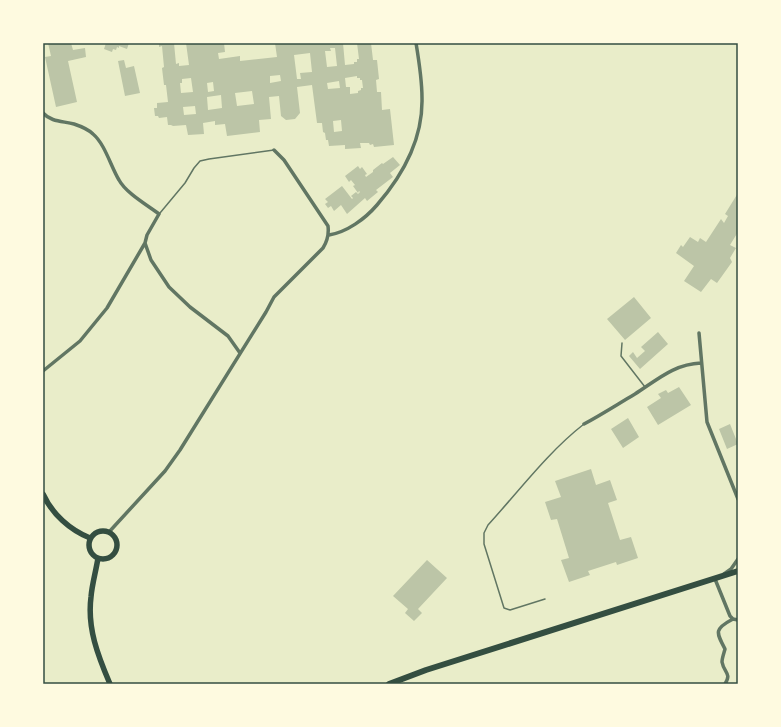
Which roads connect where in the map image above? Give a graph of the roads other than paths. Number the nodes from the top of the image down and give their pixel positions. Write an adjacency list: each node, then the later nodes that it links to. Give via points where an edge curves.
1 (416, 43): 5 (street, via 422,99 418,131 411,154 387,194 372,210 356,224 340,233)
2 (43, 113): 4 (street, via 48,118 75,124 94,134 100,141 119,181)
3 (274, 150): 4 (lane, via 200,161); 5 (street, via 284,160 323,217)
4 (159, 214): 6 (street)
5 (329, 235): 9 (street, via 323,248 274,297)
6 (145, 243): 9 (street, via 151,260 169,286 190,307 228,336); 11 (street, via 107,308 80,342)
7 (699, 333): 10 (street)
8 (622, 343): 12 (lane, via 621,356)
9 (240, 353): 16 (street, via 165,471)
10 (701, 363): 12 (street, via 680,366); 15 (street, via 707,422)
11 (43, 371)
12 (645, 387): 13 (street)
13 (584, 424): 22 (lane, via 571,434 536,472 488,525 484,533 484,544 504,608 510,610)
14 (43, 494): 17 (main road, via 50,507 69,526)
15 (738, 499)
16 (109, 532): 17 (main road, via 96,532); 18 (main road, via 115,538 116,548 111,556)
17 (90, 538): 18 (main road, via 89,548)
18 (98, 558): 25 (main road, via 91,598 91,622 95,646)
19 (738, 559): 21 (street, via 731,569)
20 (738, 571): 21 (highway)
21 (717, 578): 23 (street); 26 (highway)
22 (545, 599)
23 (733, 619): 24 (street); 27 (street, via 721,626 718,632 725,649 722,659 728,675)
24 (738, 620)
25 (110, 684)
26 (389, 684)
27 (725, 684)

